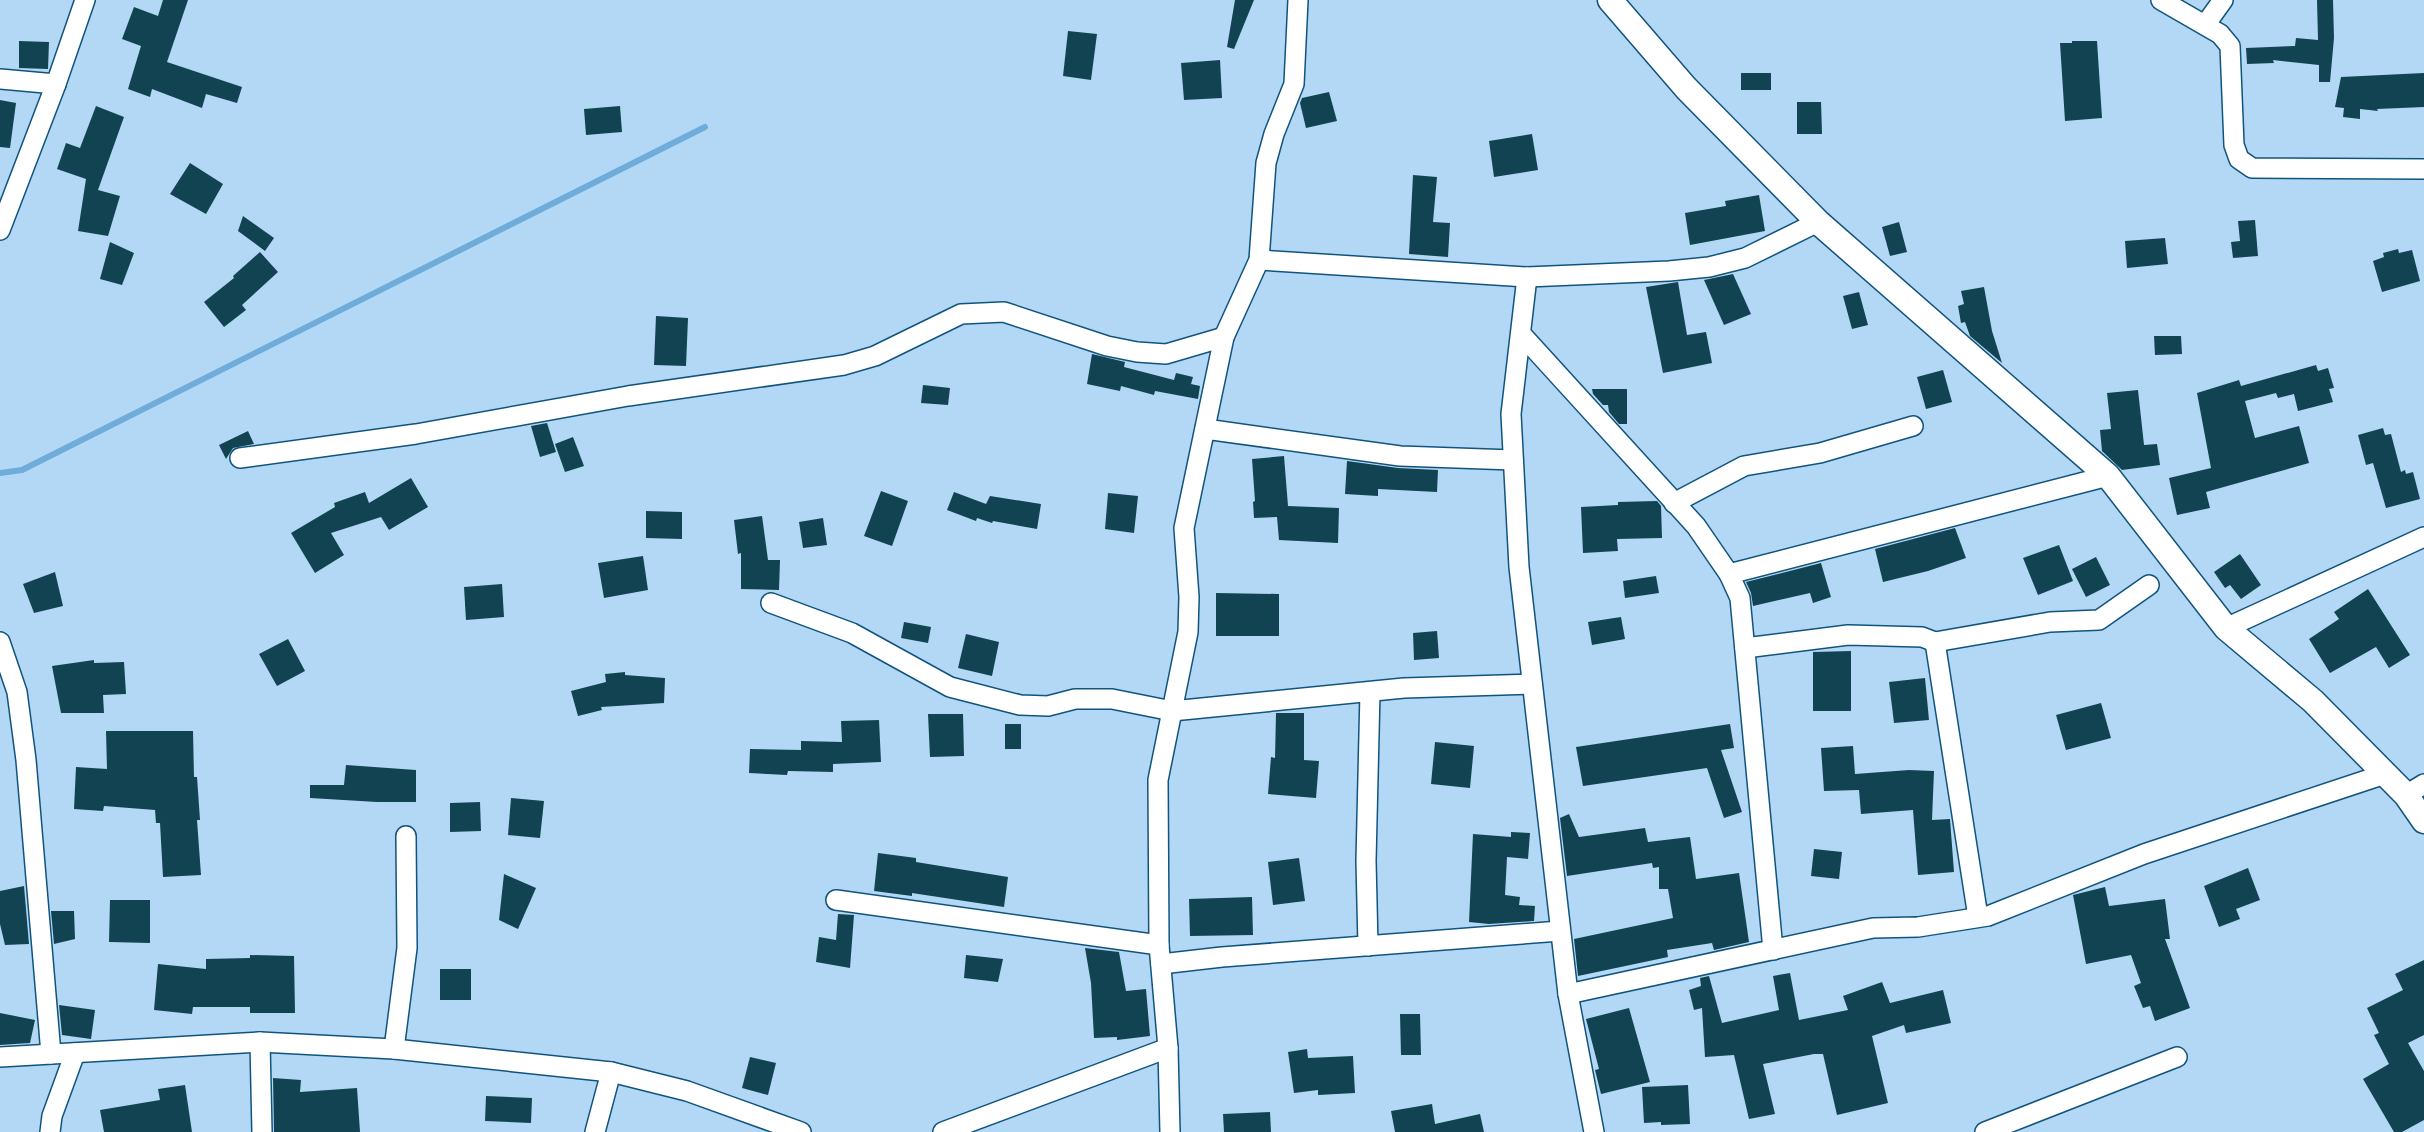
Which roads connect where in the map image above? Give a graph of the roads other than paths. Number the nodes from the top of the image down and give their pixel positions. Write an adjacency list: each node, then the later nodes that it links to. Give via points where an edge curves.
1 (85, 0): 8 (street)
2 (1298, 0): 12 (street, via 1294,84 1266,163)
3 (1610, 0): 10 (street, via 1686,88)
4 (2161, 0): 6 (street)
5 (2223, 0): 6 (street)
6 (2205, 25): 9 (street, via 2230,46 2234,145 2239,159 2252,168)
7 (0, 79): 8 (street)
8 (57, 84): 11 (street)
9 (2424, 169)
10 (1818, 222): 13 (street, via 1745,258 1709,267); 20 (street)
11 (0, 230)
12 (1259, 260): 13 (street); 15 (street)
13 (1527, 277): 14 (street)
14 (1521, 334): 19 (street, via 1511,414); 21 (street)
15 (1224, 337): 17 (street); 18 (street, via 1166,354 1137,352 1004,312 961,314 875,356 844,365)
16 (1913, 426): 21 (street, via 1820,453 1744,466)
17 (1205, 429): 19 (street, via 1400,456); 32 (street, via 1184,528 1188,632)
18 (240, 458)
19 (1513, 460): 30 (street)
20 (2108, 476): 23 (street); 26 (street)
21 (1674, 503): 23 (street)
22 (2424, 537): 26 (street)
23 (1729, 574): 29 (street, via 1740,598)
24 (2149, 585): 28 (street, via 2099,620 2050,622)
25 (771, 603): 32 (street, via 852,633 950,687 1020,705 1112,699)
26 (2227, 628): 33 (street, via 2313,701)
27 (0, 642): 50 (street, via 17,692 26,760)
28 (1936, 642): 29 (street, via 1922,637 1848,635); 38 (street)
29 (1745, 648): 42 (street)
30 (1532, 684): 31 (street); 39 (street)
31 (1370, 692): 32 (street); 41 (street)
32 (1172, 711): 43 (street, via 1158,780)
33 (2385, 774): 34 (street); 38 (street, via 2144,854)
34 (2415, 789): 35 (street)
35 (2424, 821)
36 (406, 836): 48 (street, via 407,948)
37 (836, 900): 43 (street)
38 (1978, 917): 42 (street, via 1918,927 1873,928)
39 (1560, 931): 40 (street); 44 (street)
40 (1540, 933): 41 (street); 44 (street)
41 (1368, 946): 43 (street, via 1222,957)
42 (1773, 950): 45 (street)
43 (1160, 955): 47 (street)
44 (1563, 955): 45 (street)
45 (1568, 994): 61 (street)
46 (260, 1042): 48 (street); 49 (street); 56 (street)
47 (1167, 1048): 54 (street); 60 (street)
48 (394, 1049): 53 (street)
49 (75, 1053): 50 (street); 55 (street)
50 (51, 1054): 51 (street)
51 (0, 1057)
52 (2176, 1057): 62 (street)
53 (611, 1072): 57 (street); 58 (street, via 687,1091)
54 (968, 1127): 59 (street)
55 (50, 1132)
56 (262, 1132)
57 (595, 1132)
58 (799, 1132)
59 (943, 1132)
60 (1170, 1132)
61 (1594, 1132)
62 (1985, 1132)

